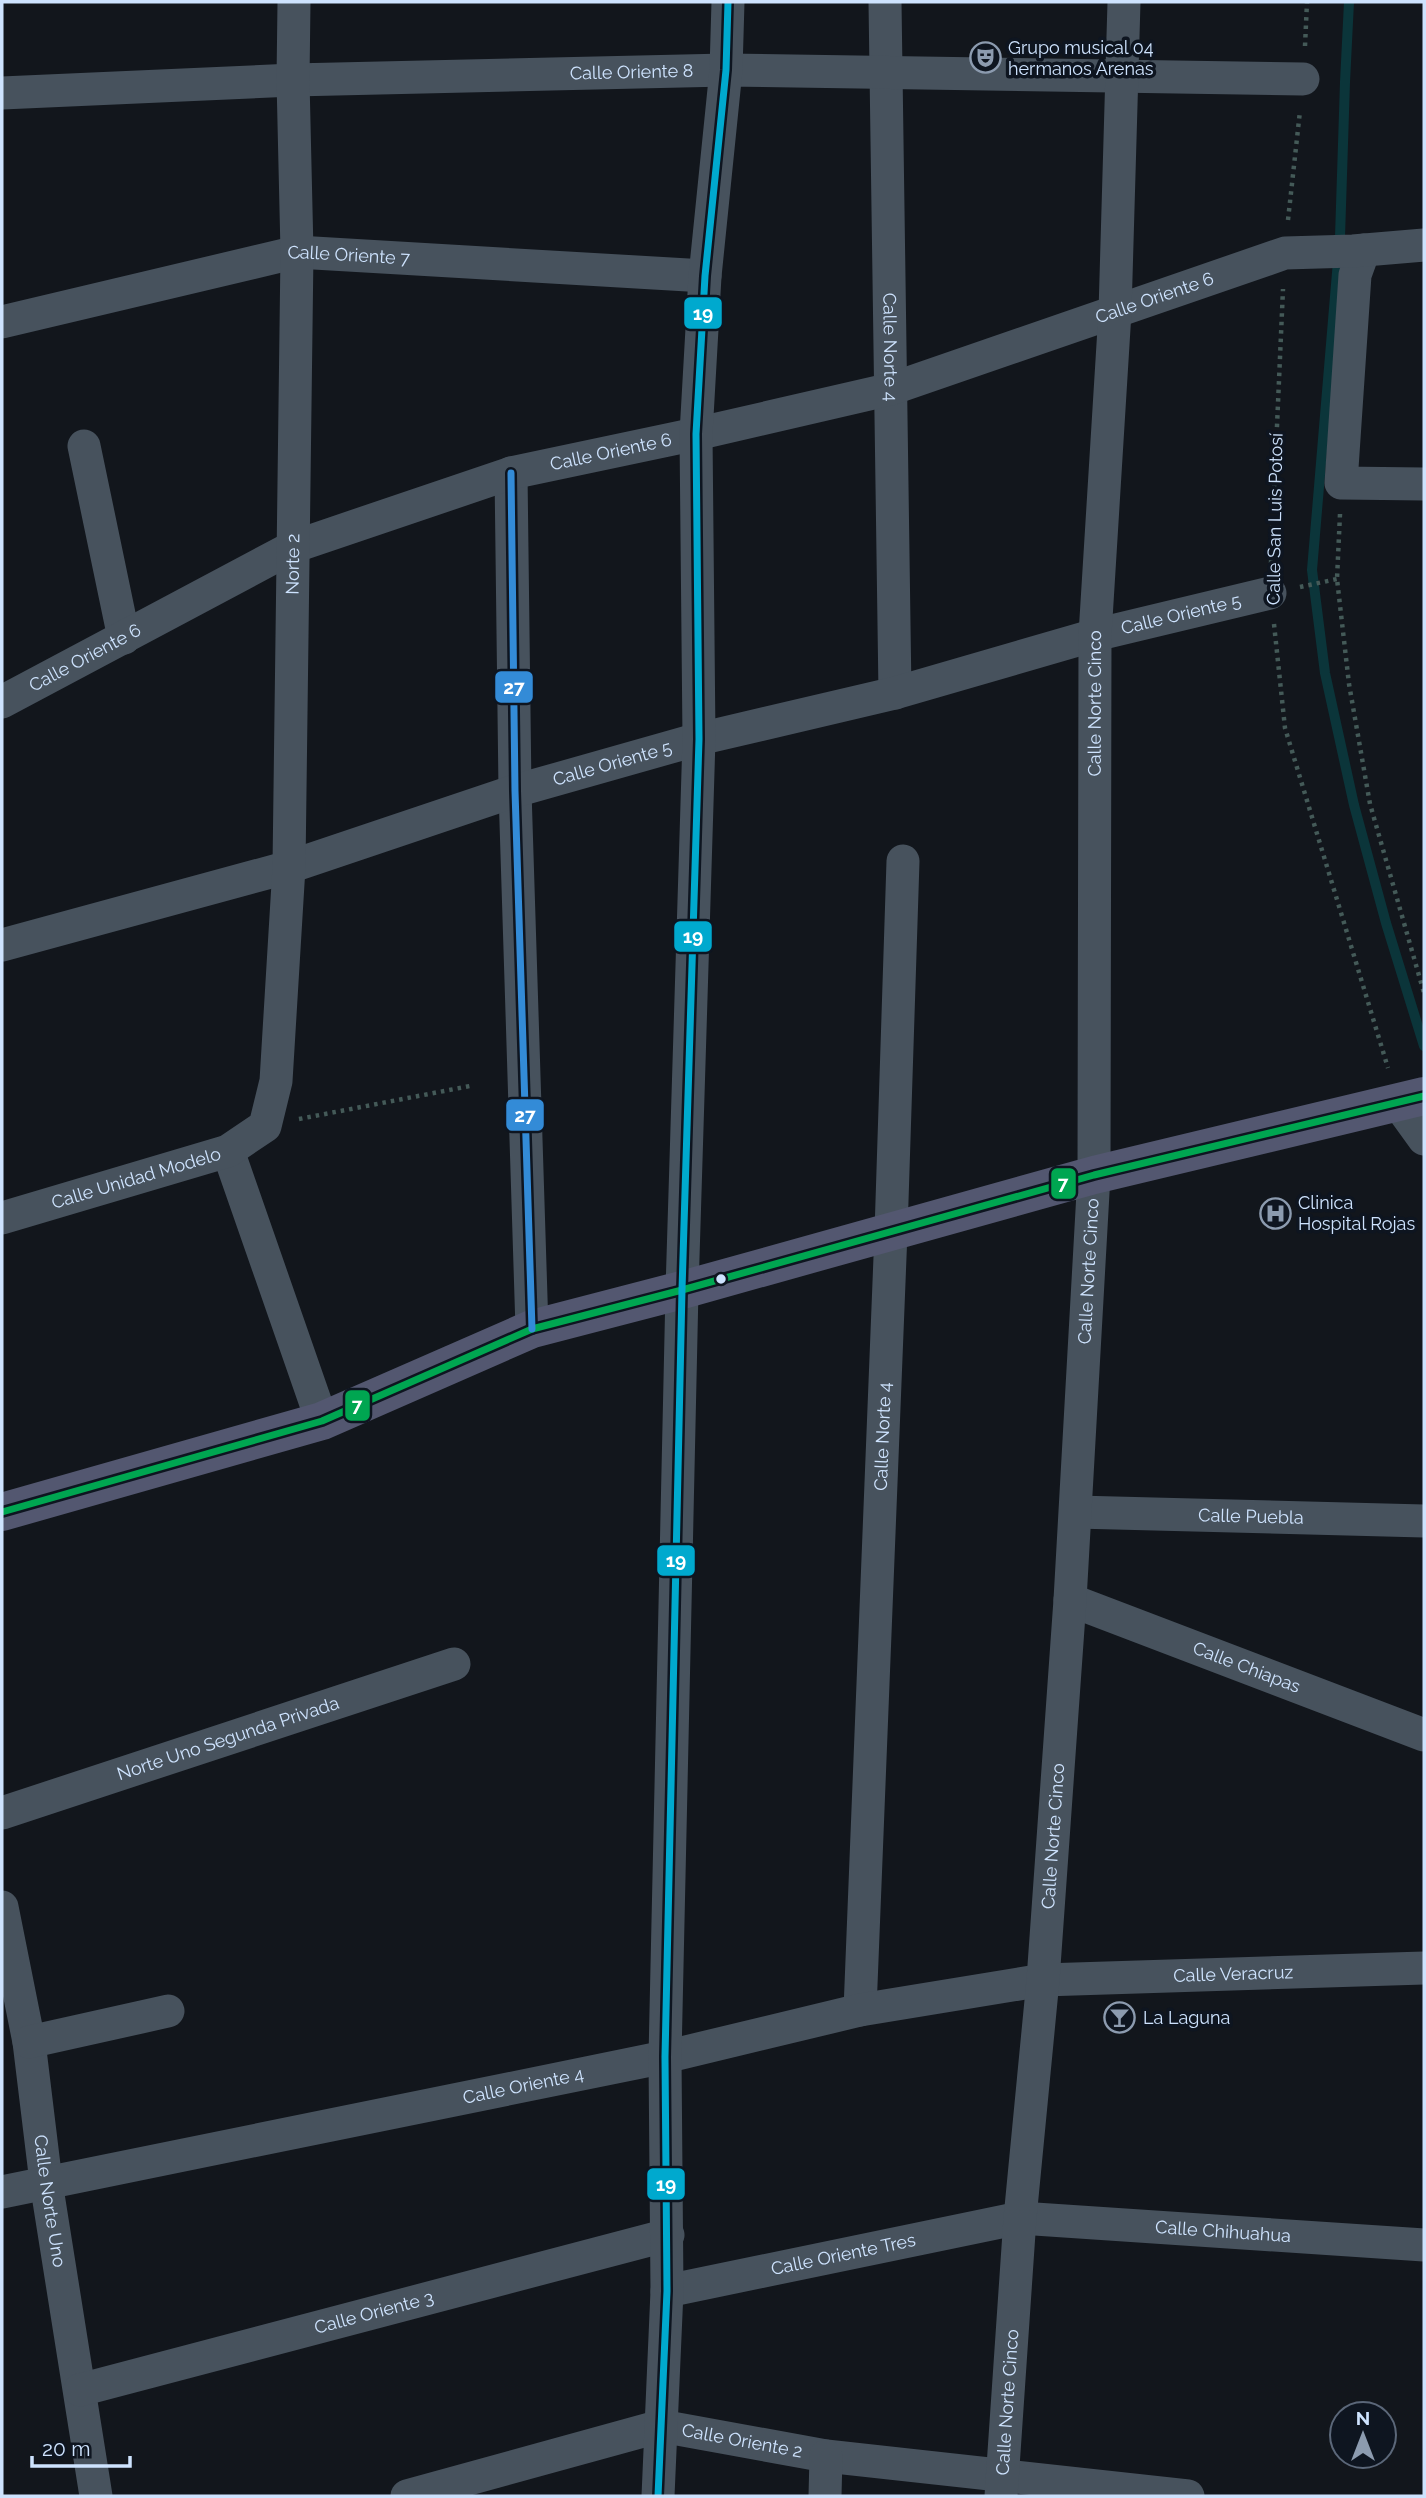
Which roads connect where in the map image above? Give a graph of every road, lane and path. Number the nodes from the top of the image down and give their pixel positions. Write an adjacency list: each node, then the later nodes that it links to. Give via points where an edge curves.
1 (294, 2): 10 (street, Norte 2)
2 (728, 2): 6 (street)
3 (885, 2): 7 (street, Calle Norte 4)
4 (1124, 2): 8 (street, Calle Norte Cinco)
5 (1307, 2): 9 (path, Calle San Luis Potosí)
6 (726, 71): 7 (street, Calle Oriente 8); 10 (street, Calle Oriente 8); 16 (street)
7 (886, 72): 8 (street, Calle Oriente 8); 19 (street, Calle Norte 4)
8 (1122, 75): 9 (street, Calle Oriente 8); 17 (street, Calle Norte Cinco)
9 (1303, 79): 15 (path, Calle San Luis Potosí)
10 (293, 80): 11 (street, Calle Oriente 8); 14 (street, Norte 2)
11 (2, 93)
12 (1424, 245): 13 (street, Calle Oriente 6)
13 (1358, 251): 15 (street, Calle Oriente 6); 23 (street)
14 (298, 252): 16 (street, Calle Oriente 7); 18 (street, Calle Oriente 7); 25 (street, Norte 2)
15 (1296, 253): 17 (street, Calle Oriente 6); 26 (path, Calle San Luis Potosí)
16 (705, 276): 20 (street)
17 (1115, 312): 19 (street, Calle Oriente 6); 27 (street, Calle Norte Cinco)
18 (2, 321)
19 (891, 389): 20 (street, Calle Oriente 6); 29 (street, Calle Norte 4)
20 (696, 434): 22 (street, Calle Oriente 6); 31 (street)
21 (84, 446): 28 (street)
22 (511, 473): 25 (street, Calle Oriente 6); 32 (street)
23 (1342, 483): 24 (street); 36 (path, via 1337,579 1349,684 1370,804)
24 (1424, 484)
25 (293, 547): 28 (street, Calle Oriente 6); 34 (street, Norte 2)
26 (1270, 593): 27 (street, Calle Oriente 5); 38 (path, Calle San Luis Potosí, via 1285,728)
27 (1095, 635): 29 (street, Calle Oriente 5); 42 (street, Calle Norte Cinco)
28 (124, 638): 30 (street, Calle Oriente 6)
29 (895, 693): 31 (street, Calle Oriente 5)
30 (2, 702)
31 (699, 739): 32 (street, Calle Oriente 5); 45 (street)
32 (514, 790): 34 (street, Calle Oriente 5); 46 (street)
33 (903, 862): 44 (street, Calle Norte 4)
34 (289, 867): 35 (street, Calle Oriente 5); 39 (street, Norte 2, via 276,1081)
35 (2, 946)
36 (1424, 993)
37 (470, 1086): 39 (path)
38 (1411, 1100): 40 (street); 42 (main road)
39 (265, 1126): 41 (street, Calle Unidad Modelo)
40 (1424, 1139)
41 (228, 1151): 43 (street, Calle Unidad Modelo); 47 (street)
42 (1094, 1175): 44 (main road); 49 (street, Calle Norte Cinco)
43 (2, 1218)
44 (891, 1232): 45 (main road); 58 (street, Calle Norte 4)
45 (682, 1290): 46 (main road); 61 (street)
46 (532, 1329): 47 (main road)
47 (322, 1421): 48 (main road)
48 (2, 1512)
49 (1076, 1512): 50 (street, Calle Puebla); 51 (street, Calle Norte Cinco)
50 (1424, 1521)
51 (1070, 1600): 53 (street, Calle Chiapas); 57 (street, Calle Norte Cinco)
52 (454, 1664): 54 (street, Norte Uno Segunda Privada)
53 (1424, 1735)
54 (2, 1813)
55 (2, 1907): 60 (street, Calle Norte Uno)
56 (1424, 1968): 57 (street, Calle Veracruz)
57 (1043, 1980): 58 (street, Calle Oriente 4); 64 (street, Calle Norte Cinco)
58 (860, 2010): 61 (street, Calle Oriente 4)
59 (168, 2011): 60 (street)
60 (29, 2042): 62 (street, Calle Norte Uno)
61 (665, 2057): 62 (street, Calle Oriente 4); 65 (street)
62 (46, 2182): 63 (street, Calle Oriente 4); 68 (street, Calle Norte Uno)
63 (2, 2192)
64 (1020, 2218): 66 (street, Calle Chihuahua); 67 (street, Calle Oriente Tres); 71 (street, Calle Norte Cinco)
65 (668, 2235): 67 (street); 68 (street, Calle Oriente 3)
66 (1424, 2245)
67 (667, 2291): 69 (street)
68 (80, 2390): 72 (street, Calle Norte Uno)
69 (661, 2426): 70 (street, Calle Oriente 2); 73 (street, Calle Oriente 2); 74 (street)
70 (827, 2456): 71 (street, Calle Oriente 2); 75 (street)
71 (1001, 2485): 76 (street, Calle Oriente 2)
72 (96, 2496)
73 (407, 2496)
74 (658, 2496)
75 (825, 2496)
76 (1188, 2496)

